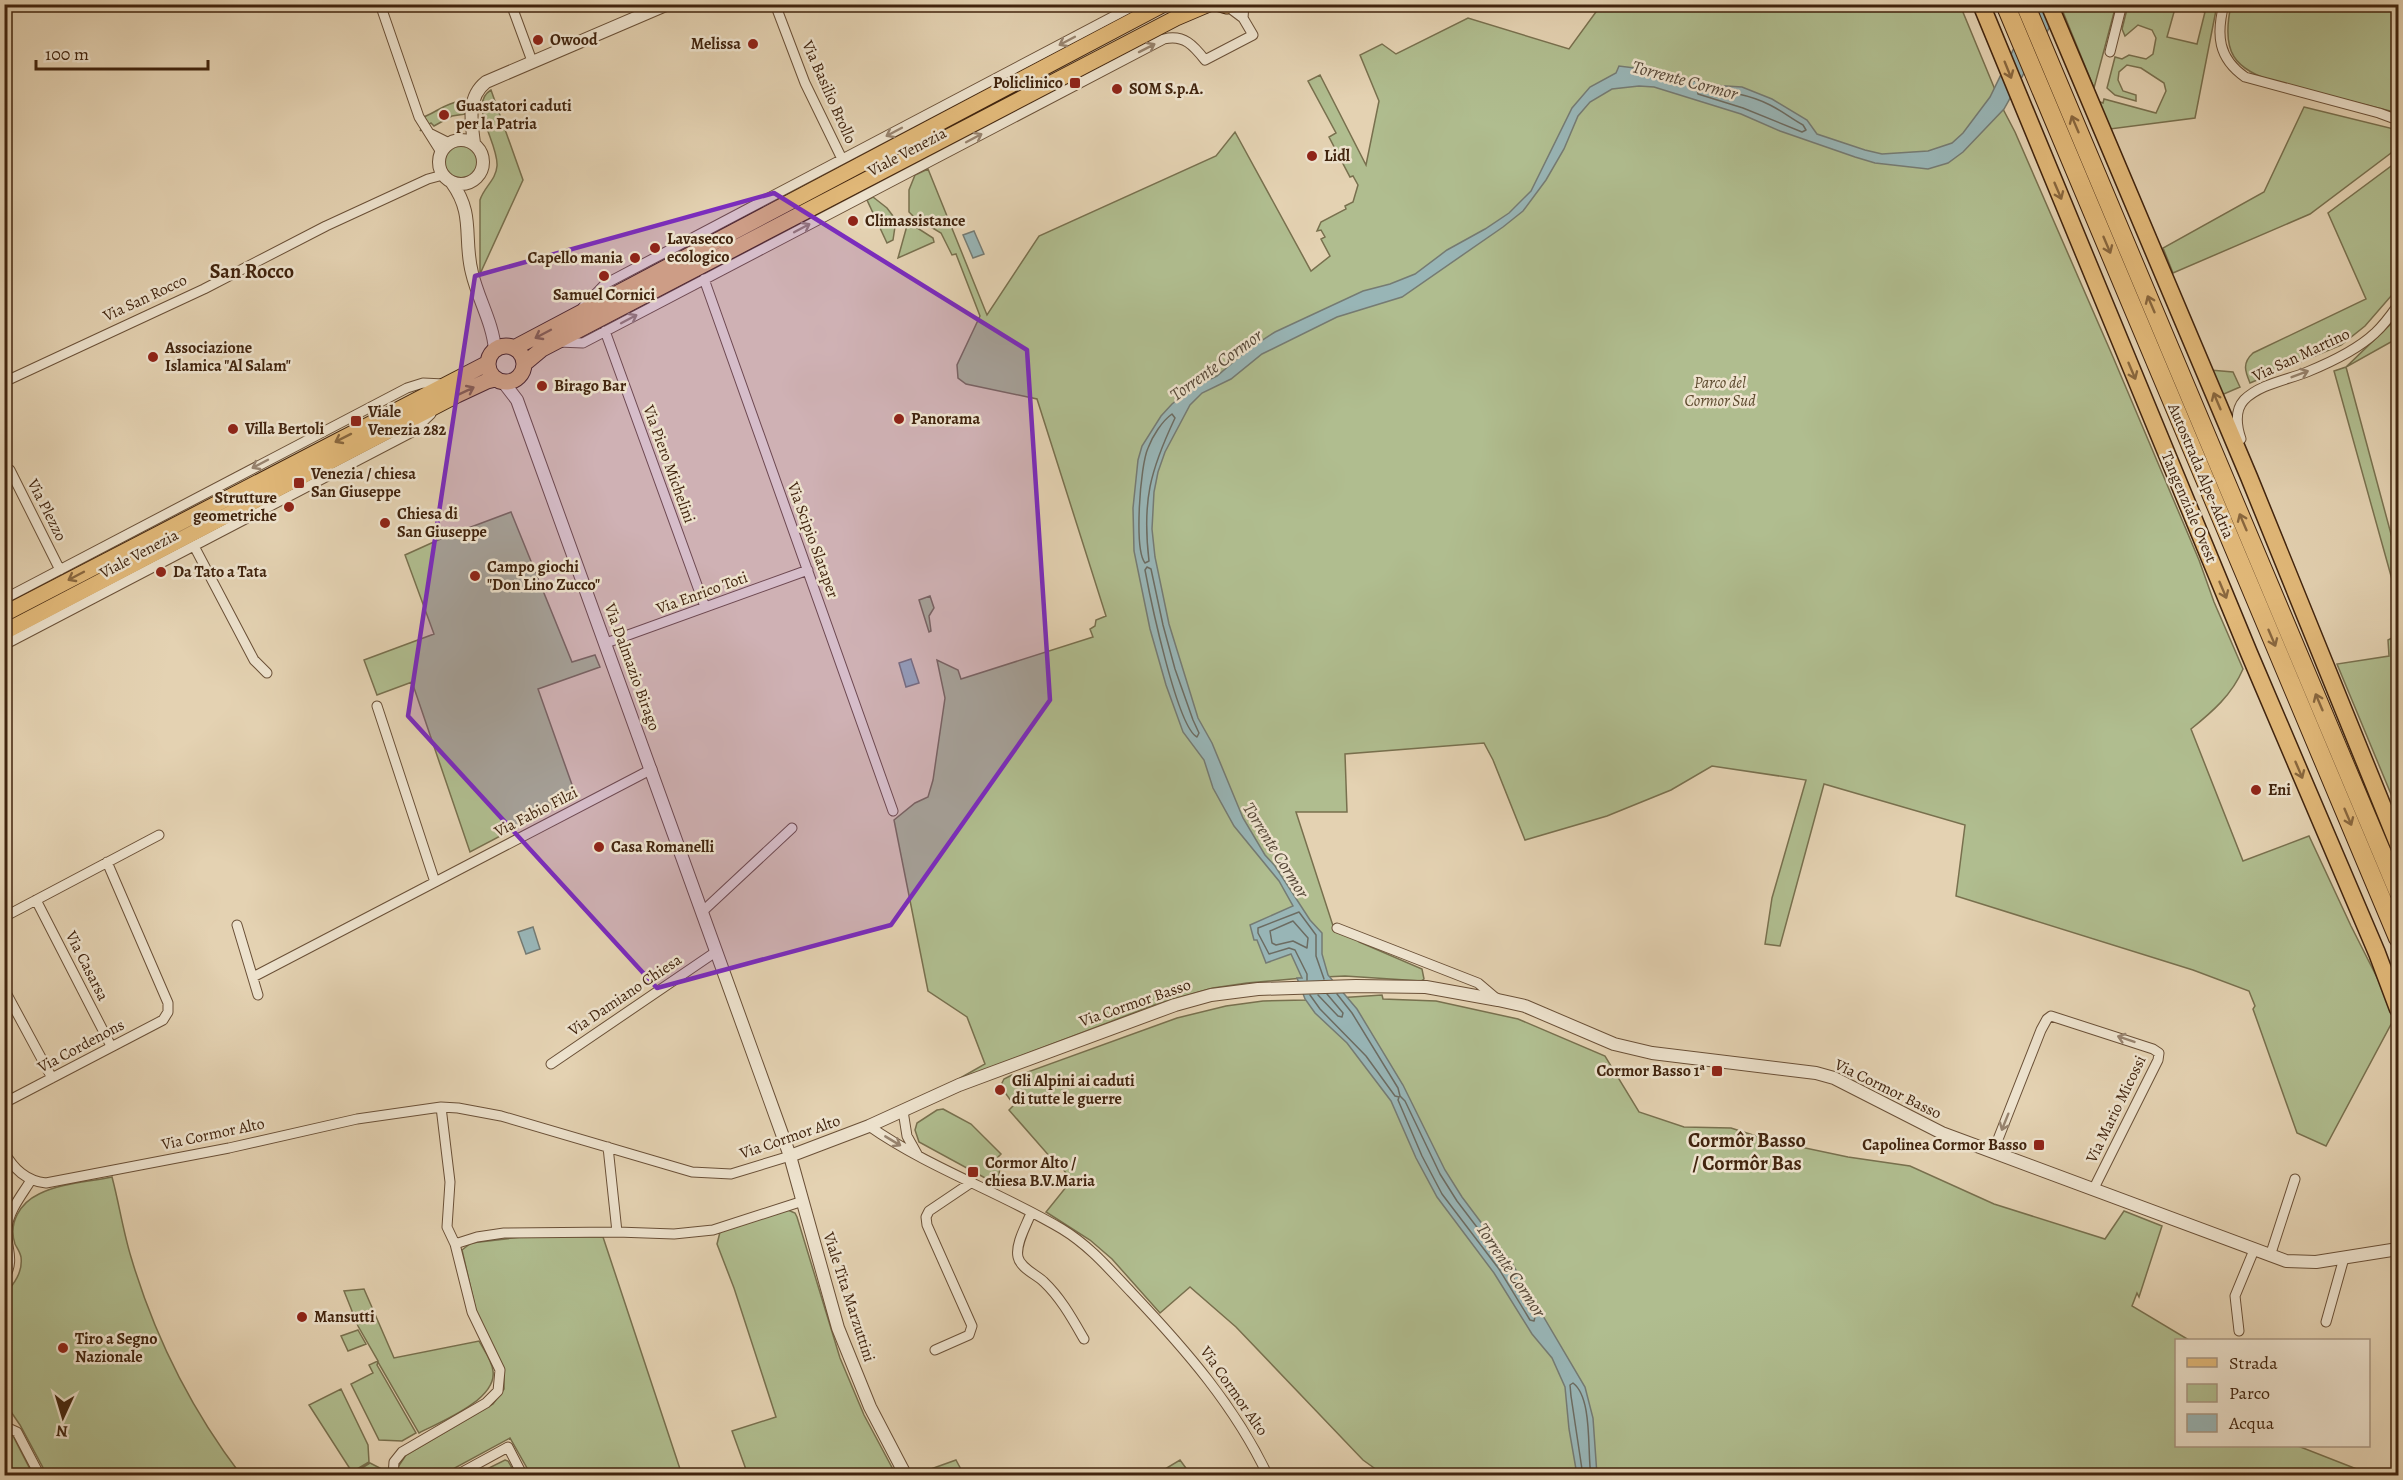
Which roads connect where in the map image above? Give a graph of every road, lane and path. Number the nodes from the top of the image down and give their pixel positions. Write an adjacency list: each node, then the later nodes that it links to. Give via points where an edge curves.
1 (380, 4): 21 (street, via 419,117 431,134)
2 (511, 4): 17 (street)
3 (668, 4): 17 (street)
4 (776, 4): 22 (street, Via Basilio Brollo, via 805,83)
5 (1137, 4): 22 (street, Viale Venezia, one-way to 22)
6 (1209, 4): 30 (main road, Viale Venezia)
7 (1244, 4): 14 (street, Viale Venezia)
8 (2005, 4): 63 (highway, Autostrada Alpe-Adria, one-way to 63)
9 (2025, 4): 57 (highway, Autostrada Alpe-Adria, one-way to 9)
10 (2049, 4): 38 (highway, one-way to 10)
11 (2122, 4): 16 (street)
12 (2224, 4): 19 (street, via 2223,54 2232,68 2245,77)
13 (1163, 5): 28 (main road, Viale Venezia)
14 (1232, 8): 26 (street, Viale Venezia, one-way to 14, via 1164,39 1186,40 1205,60 1252,34)
15 (1982, 8): 69 (highway, Tangenziale Ovest, one-way to 69)
16 (2110, 52)
17 (532, 61): 18 (street, via 482,84 475,95)
18 (471, 118): 20 (street); 21 (street)
19 (2398, 120)
20 (474, 143): 21 (street); 24 (street, via 484,160)
21 (451, 145): 23 (street, via 439,158)
22 (842, 159): 28 (street, Viale Venezia, via 605,284)
23 (445, 176): 24 (street, via 464,184); 25 (street); 34 (street, Via San Rocco, via 428,179 319,229 204,289)
24 (476, 179): 25 (street)
25 (465, 206): 31 (street, via 471,272)
26 (704, 279): 29 (street, Viale Venezia, one-way to 26); 41 (street, Via Scipio Slataper)
27 (2398, 305): 38 (street, Via San Martino, one-way to 27, via 2236,424 2243,401 2262,388 2308,372 2363,343)
28 (571, 319): 31 (main road, Viale Venezia, one-way to 31)
29 (605, 332): 30 (street, Viale Venezia, via 583,343); 43 (street, Via Piero Michelini)
30 (555, 342): 32 (main road, Viale Venezia)
31 (500, 352): 32 (main road, via 522,357); 33 (main road, via 489,373); 35 (main road, Viale Venezia)
32 (524, 364): 33 (main road, Viale Venezia, via 522,373)
33 (505, 380): 36 (main road, Viale Venezia, one-way to 33, via 487,381); 46 (street, Via Dalmazio Birago, via 517,400)
34 (4, 382)
35 (446, 384): 40 (street, Viale Venezia, one-way to 40, via 406,388); 44 (main road, Viale Venezia, one-way to 44)
36 (444, 402): 39 (street, Viale Venezia, via 412,432); 45 (main road, Viale Venezia)
37 (4, 473): 40 (street, Via Plezzo, via 10,470)
38 (2248, 477): 54 (highway)
39 (194, 546): 47 (street, Viale Venezia); 48 (street, via 254,660)
40 (60, 570): 42 (street, Viale Venezia)
41 (808, 570): 43 (street, Via Enrico Toti); 51 (street, Via Scipio Slataper)
42 (4, 599)
43 (705, 608): 46 (street, Via Enrico Toti)
44 (4, 614)
45 (4, 632)
46 (606, 643): 50 (street, Via Dalmazio Birago)
47 (4, 645)
48 (267, 673)
49 (377, 706): 56 (street)
50 (652, 769): 56 (street, Via Fabio Filzi); 59 (street, Via Dalmazio Birago)
51 (893, 811)
52 (792, 828): 59 (street)
53 (159, 836): 55 (street)
54 (2398, 844)
55 (107, 862): 58 (street); 70 (street, Via Cordenons, via 168,1003 163,1020)
56 (435, 882): 65 (street, Via Fabio Filzi)
57 (2398, 891)
58 (36, 900): 60 (street); 70 (street, Via Casarsa)
59 (703, 911): 64 (street, Via Dalmazio Birago)
60 (4, 917)
61 (237, 925): 65 (street)
62 (1337, 928): 68 (street, Via Cormor Basso, via 1478,983)
63 (2398, 938)
64 (717, 951): 71 (street, Via Damiano Chiesa); 81 (street, Via Dalmazio Birago)
65 (253, 977): 67 (street)
66 (4, 989): 72 (street)
67 (258, 995)
68 (1498, 1000): 75 (street, Via Cormor Basso, via 1426,987 1386,986 1258,989 1211,995 1174,1005 959,1085); 79 (street, Via Cormor Basso, via 1525,1006 1614,1044 1652,1053 1816,1073 1848,1084 1942,1133)
69 (2398, 1009)
70 (111, 1046): 72 (street, Via Cordenons)
71 (551, 1064)
72 (51, 1078): 73 (street, Via Cordenons)
73 (4, 1103)
74 (441, 1107): 77 (street, Via Cormor Alto, via 501,1116); 83 (street, Via Cormor Alto, via 357,1119 46,1183); 89 (street, via 450,1182 447,1227)
75 (903, 1111): 76 (street, Via Cormor Alto); 80 (street, via 907,1136)
76 (869, 1126): 80 (street, Via Cormor Alto, one-way to 80); 81 (street, Via Cormor Alto)
77 (608, 1147): 81 (street, Via Cormor Alto, via 711,1174 748,1171); 88 (street)
78 (4, 1152): 83 (street)
79 (1993, 1152): 85 (street, Via Cormor Basso); 85 (street, Via Mario Micossi, one-way to 79, via 2158,1060 2159,1053 2153,1049 2051,1016 2044,1022)
80 (917, 1154): 84 (street, Via Cormor Alto)
81 (790, 1156): 86 (street, Viale Tita Marzuttini)
82 (2295, 1179): 92 (street)
83 (31, 1180): 94 (street, via 8,1222 10,1263)
84 (972, 1182): 87 (street, Via Cormor Alto); 98 (street, via 926,1217 972,1326 969,1335)
85 (2093, 1190): 91 (street, Via Cormor Basso)
86 (803, 1201): 88 (street, via 713,1230 674,1234); 104 (street, Viale Tita Marzuttini, via 849,1358)
87 (1031, 1213): 97 (street, via 1018,1257 1046,1283); 105 (street, Via Cormor Alto, via 1087,1246 1194,1360)
88 (617, 1232): 89 (street, via 504,1233)
89 (455, 1244): 101 (street, via 472,1312 499,1364 500,1385 486,1403 397,1456)
90 (2398, 1249): 93 (street, Via Cormor Basso)
91 (2254, 1250): 92 (street, Via Cormor Basso); 96 (street, via 2235,1296)
92 (2270, 1256): 93 (street, Via Cormor Basso, via 2296,1262)
93 (2344, 1258): 95 (street)
94 (4, 1279)
95 (2326, 1322)
96 (2239, 1331)
97 (1084, 1339)
98 (934, 1350)
99 (4, 1426): 100 (street, via 17,1431)
100 (40, 1476)
101 (393, 1476)
102 (455, 1476): 103 (street, via 508,1447)
103 (523, 1476)
104 (906, 1476)
105 (1268, 1476)

